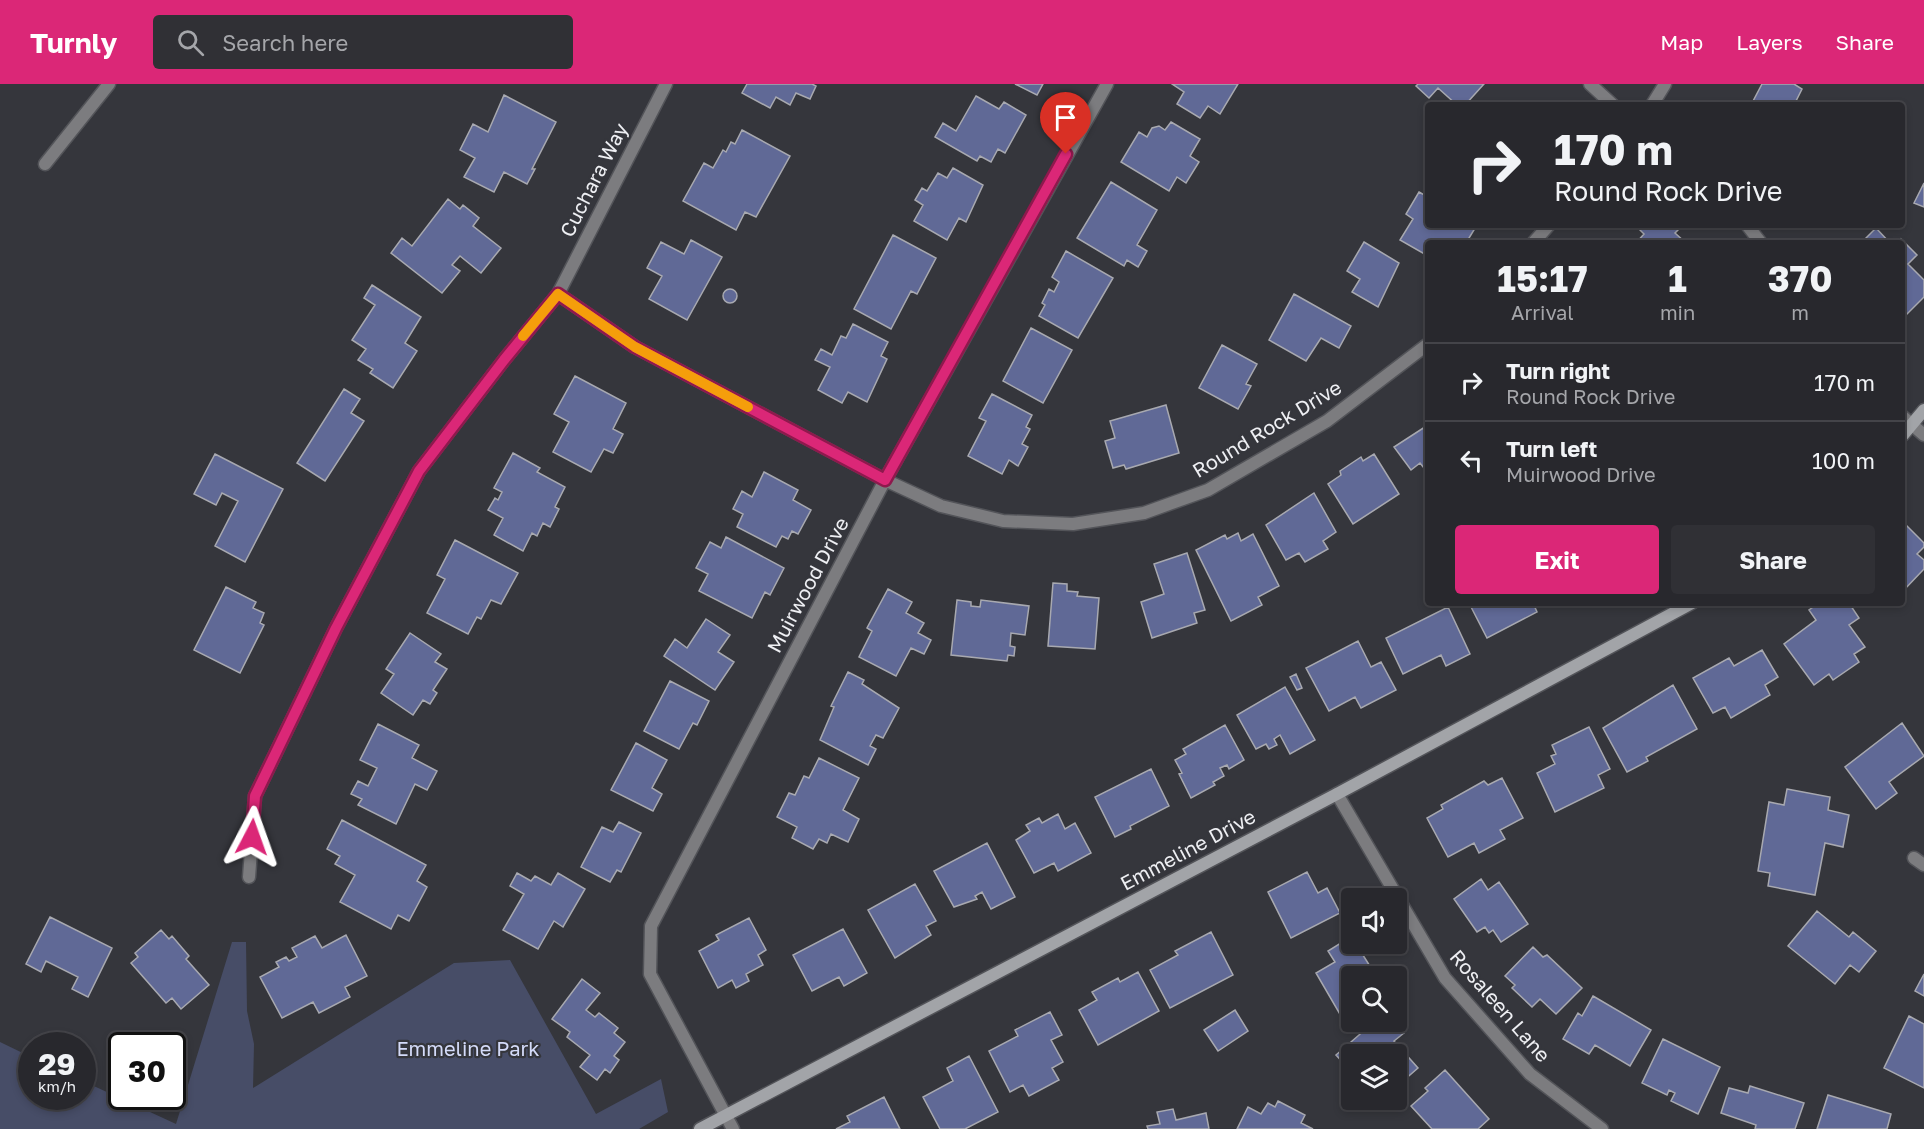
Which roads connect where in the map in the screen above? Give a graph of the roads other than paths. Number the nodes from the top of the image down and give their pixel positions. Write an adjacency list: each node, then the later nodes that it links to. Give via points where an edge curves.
1 (110, 84): 8 (street)
2 (666, 84): 13 (street, Cuchara Way)
3 (1107, 84): 20 (street, Muirwood Drive)
4 (1590, 84): 6 (street)
5 (1665, 84): 7 (street)
6 (1610, 102)
7 (1654, 102)
8 (45, 164)
9 (1546, 228): 11 (street)
10 (1749, 228): 12 (street)
11 (1536, 240)
12 (1759, 240)
13 (558, 294): 20 (street, Round Rock Drive, via 635,347); 23 (street, Cuchara Way, via 419,471 391,523 255,796)
14 (1425, 346): 20 (street, Round Rock Drive, via 1328,421 1208,490 1144,513 1073,524 1004,521 941,506)
15 (1924, 410): 17 (street)
16 (1905, 419): 17 (street)
17 (1912, 425): 18 (street); 19 (street)
18 (1905, 433)
19 (1924, 435)
20 (885, 480): 24 (street, Muirwood Drive, via 651,926 651,975)
21 (1686, 606): 22 (street, Emmeline Drive)
22 (1337, 794): 24 (street, Emmeline Drive); 27 (street, Rosaleen Lane, via 1445,978 1530,1074)
23 (249, 878)
24 (726, 1116): 25 (street, Emmeline Drive); 26 (street, Muirwood Drive)
25 (700, 1129)
26 (733, 1129)
27 (1602, 1129)

